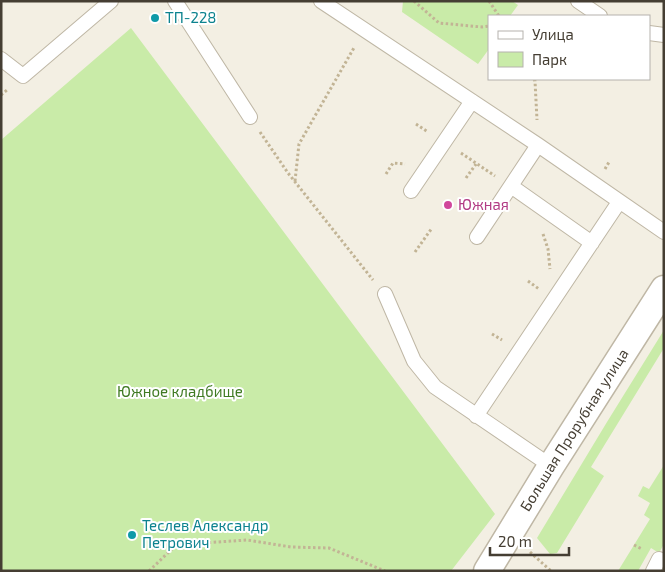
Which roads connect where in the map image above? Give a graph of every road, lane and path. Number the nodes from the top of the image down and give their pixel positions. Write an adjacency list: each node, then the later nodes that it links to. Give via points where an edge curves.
1 (111, 1): 13 (lane, via 23,76)
2 (175, 1): 16 (lane)
3 (321, 1): 10 (lane)
4 (414, 1): 9 (path, via 439,23)
5 (489, 1): 7 (path)
6 (578, 1): 8 (lane)
7 (498, 15)
8 (599, 15)
9 (488, 26)
10 (364, 30): 15 (lane); 26 (path, via 299,144)
11 (650, 33): 12 (lane)
12 (664, 34)
13 (1, 60)
14 (534, 80): 21 (path)
15 (472, 101): 20 (lane); 21 (lane)
16 (250, 117)
17 (416, 124): 19 (path)
18 (260, 131): 26 (path)
19 (432, 134)
20 (445, 142): 23 (path); 28 (lane)
21 (538, 145): 27 (lane); 30 (lane)
22 (394, 163): 24 (path)
23 (476, 164): 25 (path); 27 (path)
24 (386, 174)
25 (466, 178)
26 (294, 181): 39 (path)
27 (511, 186): 29 (lane); 33 (lane)
28 (411, 191)
29 (534, 202): 34 (lane); 40 (path, via 548,249)
30 (619, 202): 32 (lane); 34 (lane)
31 (432, 228): 35 (path)
32 (664, 232)
33 (477, 237)
34 (592, 243): 40 (lane)
35 (415, 252)
36 (528, 281): 37 (path)
37 (536, 287)
38 (664, 289): 42 (street, Большая Прорубная улица)
39 (385, 294): 41 (lane, via 414,361 435,387)
40 (554, 299): 41 (lane)
41 (476, 416): 42 (lane)
42 (551, 466): 46 (street, Большая Прорубная улица)
43 (526, 548): 47 (path)
44 (149, 571): 45 (path, via 173,548 184,543 247,540 291,547 329,548)
45 (385, 571)
46 (487, 571)
47 (551, 571)

